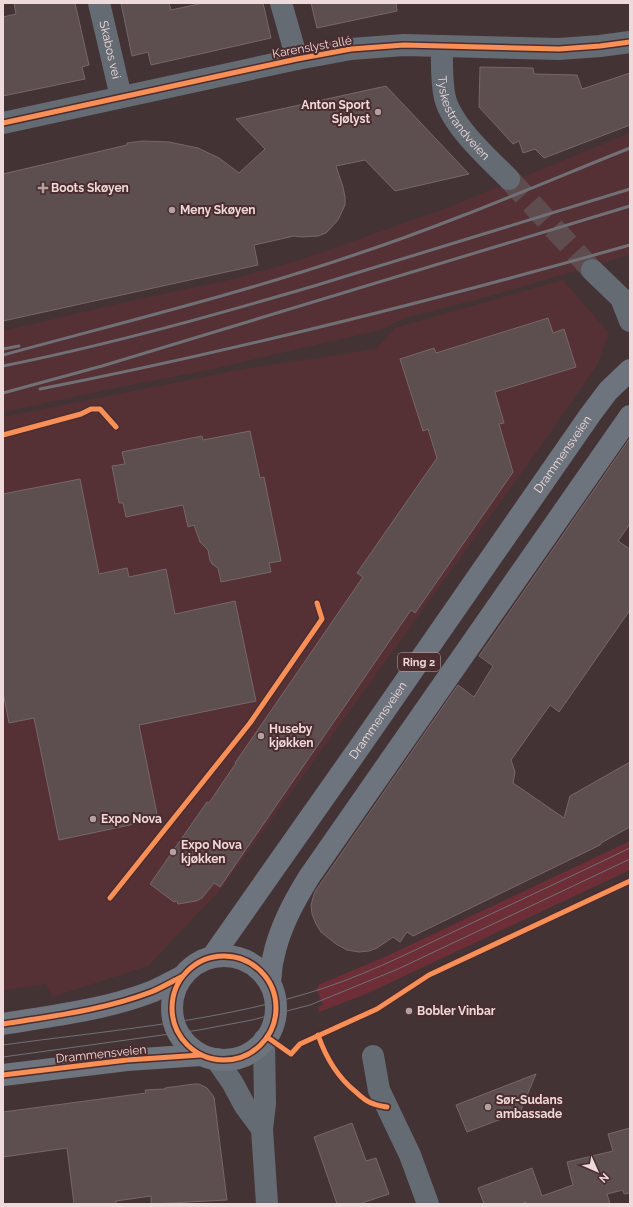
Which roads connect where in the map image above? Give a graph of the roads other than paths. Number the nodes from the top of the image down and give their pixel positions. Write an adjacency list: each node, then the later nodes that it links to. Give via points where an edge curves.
1 (99, 3): 6 (street, Skabos vei)
2 (282, 3): 5 (street)
3 (630, 42): 4 (street, Karenslyst allé, via 558,49)
4 (442, 46): 5 (street, Karenslyst allé, via 404,45 351,49); 8 (street, Tyskestrandveien, via 442,79 450,111 457,124)
5 (297, 59): 6 (street, Karenslyst allé)
6 (121, 97): 7 (street, Karenslyst allé)
7 (3, 123)
8 (508, 179)
9 (592, 270): 10 (street)
10 (625, 301): 11 (street)
11 (630, 321)
12 (630, 370): 14 (main road, Drammensveien / Ring 2, via 608,391 590,415)
13 (630, 416): 16 (main road, Ring 2, via 309,878 293,904 279,937 272,960)
14 (212, 957): 15 (main road, via 197,963); 16 (main road, via 229,956 245,960 260,970)
15 (181, 977): 17 (main road, via 150,992 112,1004); 20 (main road, via 174,991 174,1022 184,1042)
16 (270, 983): 18 (main road, via 276,1003 276,1014 273,1026)
17 (3, 1024)
18 (264, 1040): 20 (main road, via 250,1053 239,1058 227,1060); 22 (street, via 265,1104)
19 (373, 1056): 24 (street, via 379,1090 410,1155)
20 (208, 1057): 21 (main road, Drammensveien, via 127,1060); 22 (street, via 232,1082)
21 (3, 1075)
22 (262, 1129): 23 (street)
23 (267, 1204)
24 (428, 1204)

